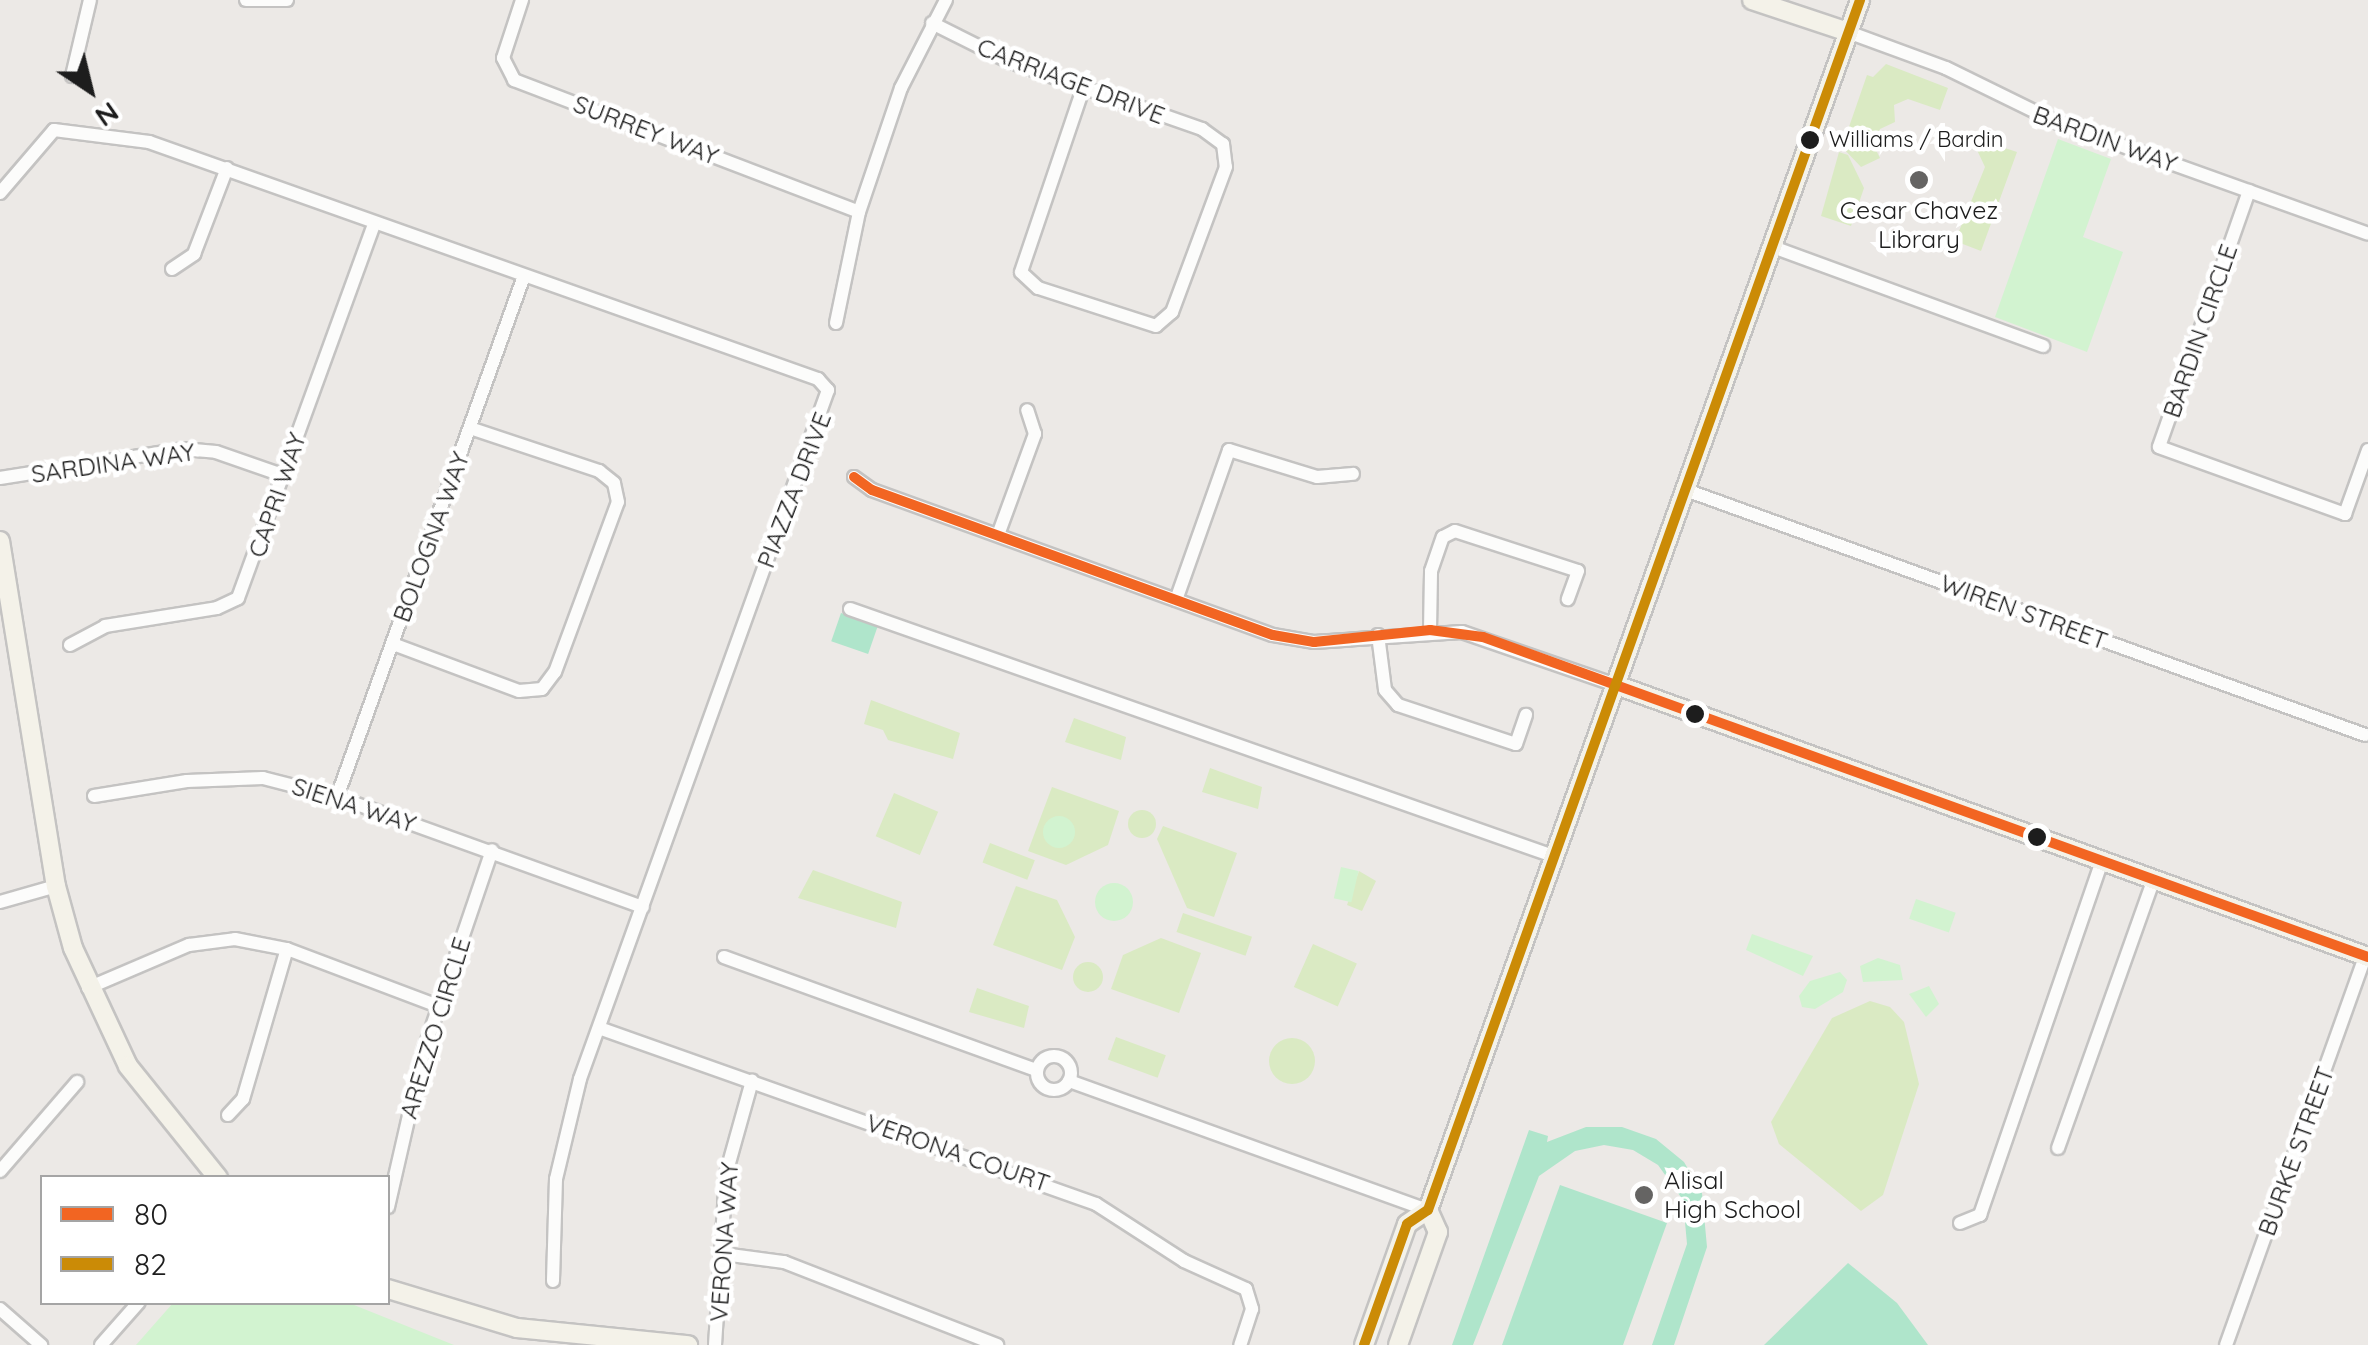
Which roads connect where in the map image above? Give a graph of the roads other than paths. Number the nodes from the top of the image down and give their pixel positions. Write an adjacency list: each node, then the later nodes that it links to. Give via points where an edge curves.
1 (90, 0): 10 (street)
2 (246, 0): 3 (street)
3 (287, 0)
4 (522, 0): 15 (street, SURREY WAY, via 503,58 514,80)
5 (946, 0): 8 (street)
6 (1752, 0): 9 (street)
7 (1860, 0): 9 (street)
8 (932, 24): 11 (street, CARRIAGE DRIVE); 15 (street, via 901,88)
9 (1848, 32): 13 (street, BARDIN WAY, via 1946,68 2056,122); 18 (street)
10 (72, 76)
11 (1083, 89): 11 (street, CARRIAGE DRIVE, via 1021,272 1038,288 1144,326 1161,324 1172,312 1226,167 1226,151 1212,134)
12 (227, 168): 14 (street, PIAZZA DRIVE, via 150,142 54,130); 16 (street, PIAZZA DRIVE); 19 (street, via 194,254)
13 (2249, 191): 17 (street, BARDIN WAY); 25 (street, BARDIN CIRCLE, via 2159,446 2345,514)
14 (0, 193)
15 (858, 212): 21 (street)
16 (374, 224): 20 (street, PIAZZA DRIVE); 27 (street, CAPRI WAY)
17 (2368, 234)
18 (1770, 246): 22 (street); 30 (street)
19 (172, 269)
20 (524, 276): 24 (street, BOLOGNA WAY); 51 (street, PIAZZA DRIVE, via 818,380 828,390)
21 (836, 323)
22 (2043, 346)
23 (1027, 410): 31 (street, via 1035,434)
24 (470, 428): 38 (street, BOLOGNA WAY); 38 (street, via 599,471 614,484 618,502 555,672 542,689 519,691)
25 (2368, 450)
26 (1353, 474): 34 (street, via 1317,478 1229,450)
27 (282, 476): 29 (street, SARDINA WAY, via 216,452 183,449); 39 (street, CAPRI WAY, via 238,598 218,608 105,626)
28 (854, 477): 31 (street, via 872,490)
29 (0, 478)
30 (1683, 488): 40 (street); 42 (street, WIREN STREET)
31 (998, 535): 34 (street)
32 (0, 541): 49 (street)
33 (1568, 599): 36 (street, via 1578,572 1455,530 1442,537 1431,571)
34 (1176, 600): 37 (street, via 1292,640)
35 (850, 609): 46 (street)
36 (1430, 630): 37 (street); 40 (street, via 1483,638)
37 (1378, 635): 41 (street, via 1386,690 1398,705 1516,744)
38 (393, 644): 44 (street, BOLOGNA WAY)
39 (70, 646)
40 (1619, 686): 46 (street); 47 (street)
41 (1526, 715)
42 (2365, 735)
43 (94, 796): 44 (street, SIENA WAY, via 226,777 263,778)
44 (337, 798): 45 (street, SIENA WAY)
45 (492, 850): 51 (street, SIENA WAY); 56 (street, AREZZO CIRCLE)
46 (1556, 857): 67 (street)
47 (2102, 860): 48 (street); 68 (street, via 1980,1216)
48 (2154, 879): 54 (street); 63 (street)
49 (56, 886): 50 (street); 55 (street)
50 (0, 902)
51 (643, 907): 57 (street, PIAZZA DRIVE)
52 (287, 949): 55 (street, via 250,940 205,941); 56 (street); 62 (street, via 243,1099)
53 (724, 956): 58 (street)
54 (2367, 956): 82 (street, BURKE STREET)
55 (88, 988): 65 (street, via 135,1076)
56 (438, 1006): 66 (street, AREZZO CIRCLE)
57 (599, 1028): 61 (street, VERONA COURT); 70 (street, PIAZZA DRIVE, via 563,1141 550,1230)
58 (1037, 1070): 59 (street, via 1038,1082 1051,1090); 59 (street, via 1048,1056 1062,1057)
59 (1069, 1081): 67 (street)
60 (78, 1082): 64 (street)
61 (752, 1082): 69 (street, VERONA WAY, via 726,1174); 79 (street, VERONA COURT, via 1111,1212 1184,1261 1246,1290 1252,1309)
62 (228, 1114)
63 (2058, 1148)
64 (0, 1171)
65 (216, 1175)
66 (390, 1199)
67 (1428, 1210): 80 (street, via 1407,1224); 81 (street, via 1438,1232)
68 (1960, 1223)
69 (723, 1254): 77 (street, VERONA WAY); 78 (street, via 784,1262)
70 (553, 1281)
71 (390, 1290): 76 (street, via 517,1328)
72 (136, 1305): 75 (street)
73 (0, 1309): 74 (street)
74 (41, 1345)
75 (101, 1345)
76 (688, 1345)
77 (715, 1345)
78 (997, 1345)
79 (1240, 1345)
80 (1364, 1345)
81 (1398, 1345)
82 (2226, 1345)

